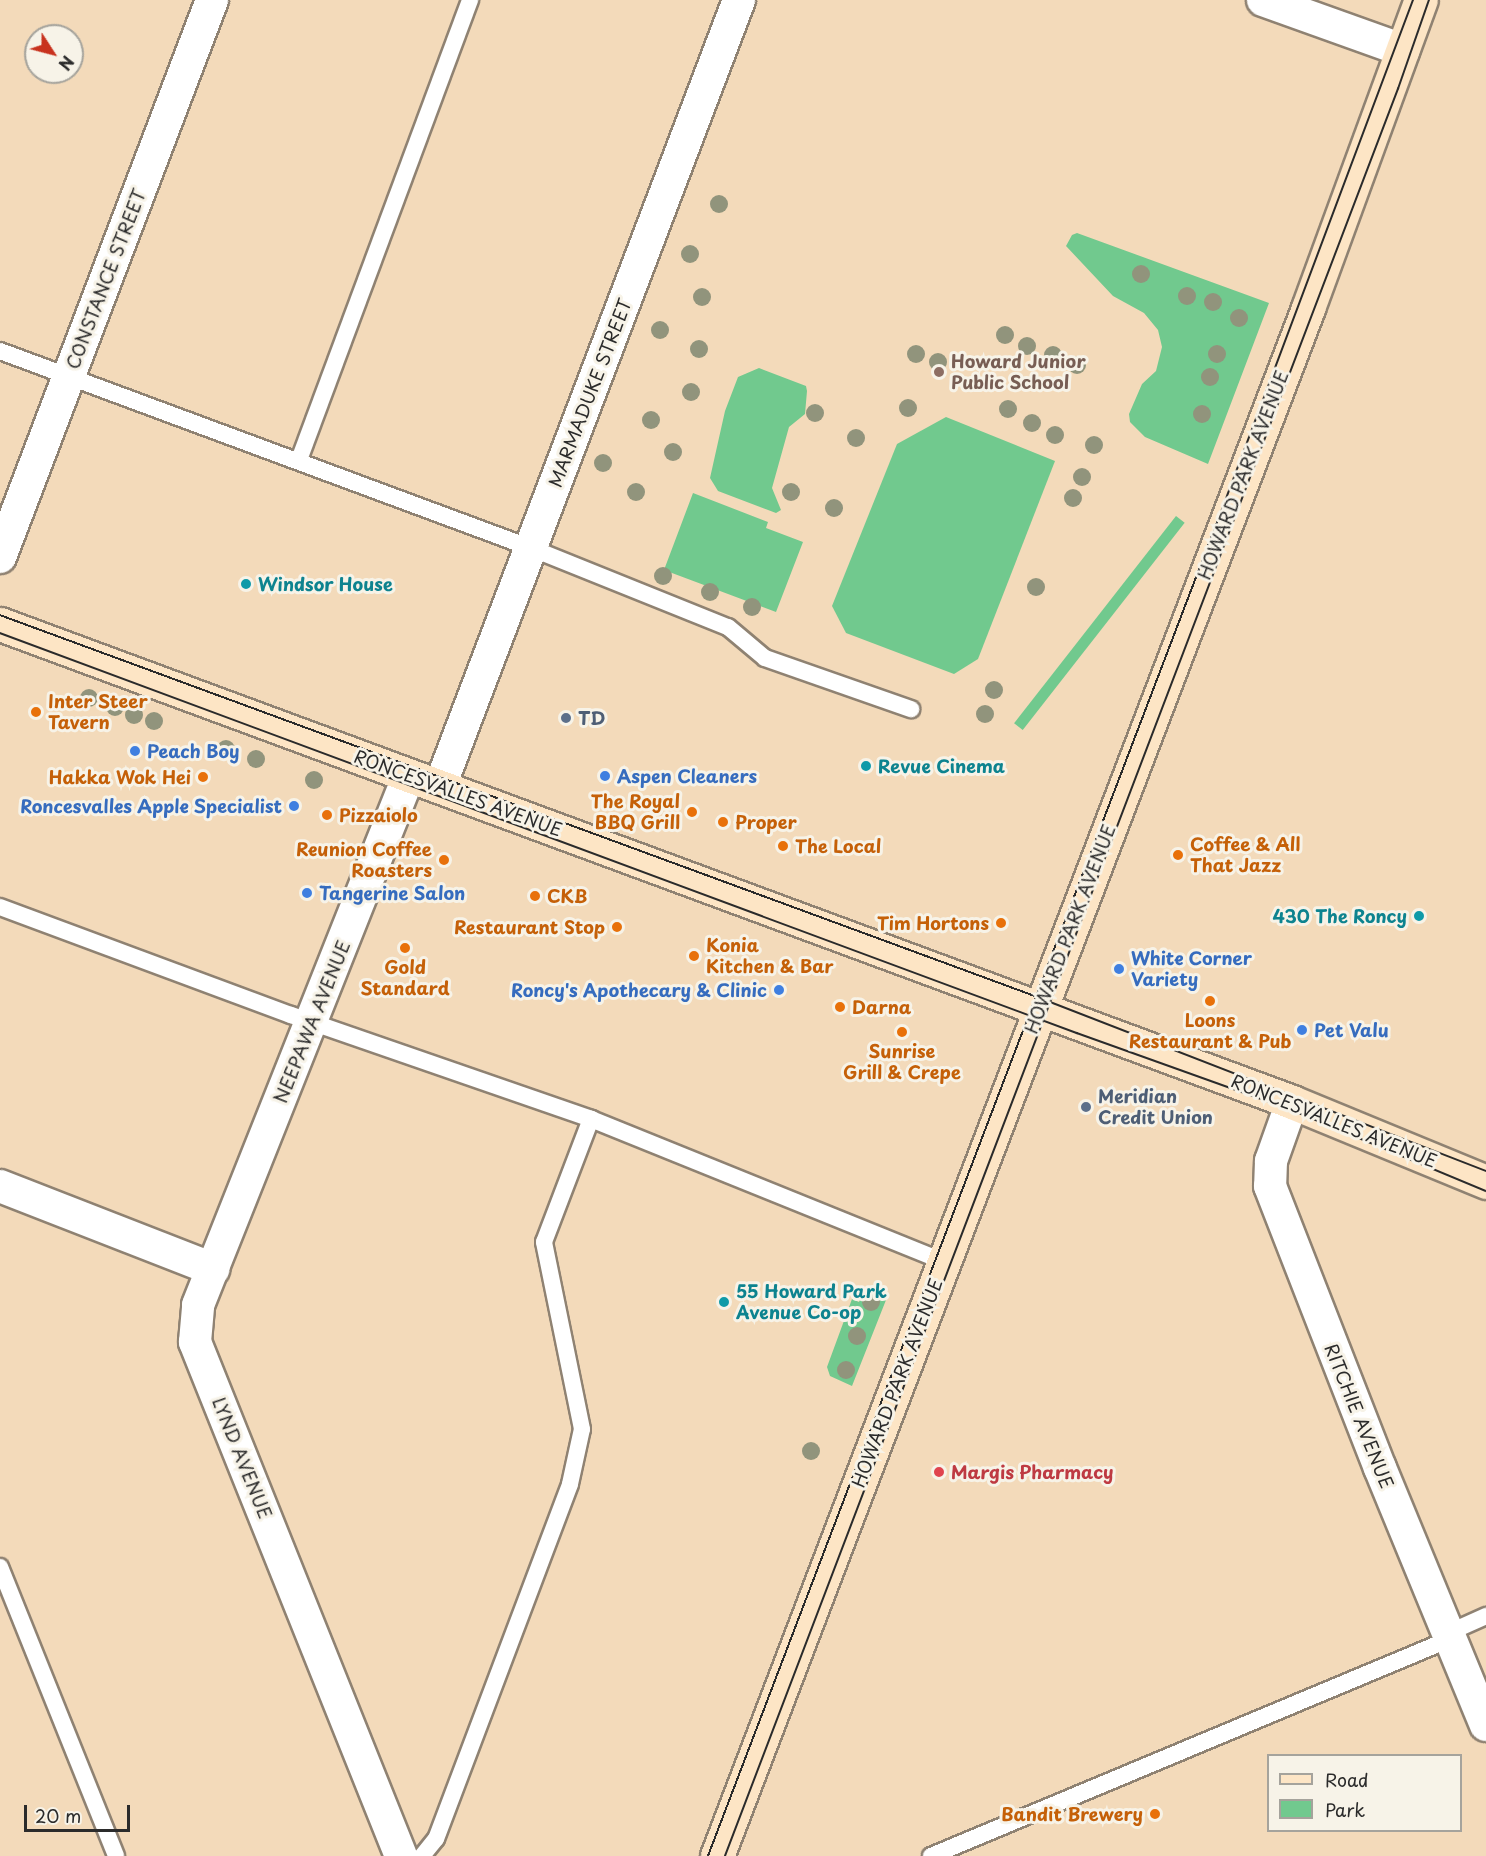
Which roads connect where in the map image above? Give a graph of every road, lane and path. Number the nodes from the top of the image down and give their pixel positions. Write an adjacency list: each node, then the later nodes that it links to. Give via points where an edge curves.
1 (212, 0): 8 (street, CONSTANCE STREET)
2 (470, 0): 9 (lane)
3 (739, 0): 10 (street, MARMADUKE STREET)
4 (1263, 0): 6 (street)
5 (1421, 0): 6 (street, HOWARD PARK AVENUE)
6 (1403, 50): 17 (street, HOWARD PARK AVENUE)
7 (0, 351): 8 (lane)
8 (69, 375): 9 (lane); 11 (street, CONSTANCE STREET)
9 (299, 460): 10 (lane)
10 (531, 548): 13 (lane, via 728,627 765,658); 15 (street, MARMADUKE STREET)
11 (0, 557)
12 (0, 624): 14 (street, RONCESVALLES AVENUE)
13 (911, 709)
14 (409, 775): 15 (street, RONCESVALLES AVENUE); 18 (street, NEEPAWA AVENUE)
15 (440, 786): 17 (street, RONCESVALLES AVENUE)
16 (0, 907): 18 (lane)
17 (1039, 1010): 19 (street, RONCESVALLES AVENUE); 23 (street, HOWARD PARK AVENUE)
18 (312, 1022): 20 (lane); 24 (street, NEEPAWA AVENUE)
19 (1292, 1102): 21 (street, RONCESVALLES AVENUE); 27 (street, RITCHIE AVENUE, via 1271,1161 1270,1186)
20 (591, 1119): 23 (lane); 31 (lane, via 544,1242 582,1429 573,1473 436,1839)
21 (1486, 1182)
22 (0, 1186): 24 (street)
23 (943, 1261): 32 (street, HOWARD PARK AVENUE)
24 (213, 1269): 30 (street, LYND AVENUE, via 198,1305 195,1342)
25 (0, 1567): 29 (lane)
26 (1486, 1616): 27 (lane)
27 (1449, 1636): 28 (street, RITCHIE AVENUE); 33 (lane)
28 (1486, 1725)
29 (116, 1856)
30 (401, 1856)
31 (422, 1856)
32 (717, 1856)
33 (931, 1856)

